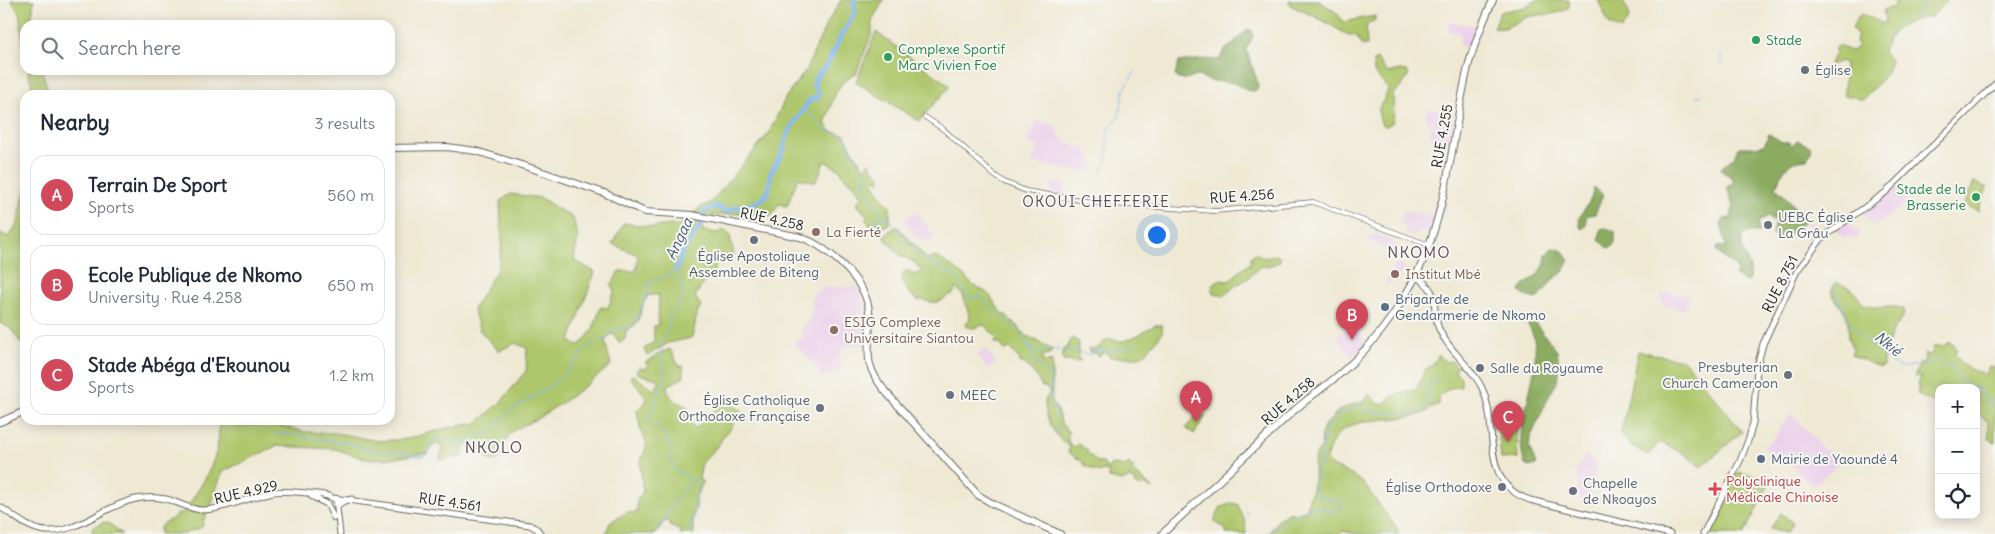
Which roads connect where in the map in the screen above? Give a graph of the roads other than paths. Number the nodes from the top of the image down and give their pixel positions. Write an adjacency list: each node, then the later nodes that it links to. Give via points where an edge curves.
1 (1493, 0): 5 (highway, RUE 4.255, via 1468,66 1445,192)
2 (1995, 84): 18 (main road, RUE 8.751, via 1886,192 1823,237 1797,271 1763,344 1749,438)
3 (926, 116): 5 (street, RUE 4.256, via 994,175 1026,191 1098,204 1215,211 1313,202)
4 (395, 148): 15 (highway, RUE 4.258, via 447,147 476,151 604,193 645,212 692,215 800,237 815,243 836,260 863,290 869,308 869,365 885,391 978,495)
5 (1429, 245): 6 (highway, RUE 4.255)
6 (1416, 277): 16 (highway, RUE 4.258, via 1390,320 1360,356 1291,413); 17 (main road, via 1433,292 1435,315 1443,337 1482,386 1495,465 1510,489 1530,500)
7 (20, 414): 8 (highway)
8 (0, 422)
9 (352, 499): 10 (main road, RUE 4.561); 10 (main road); 14 (main road, RUE 4.561, via 530,525)
10 (336, 502): 11 (main road); 11 (main road, via 329,500); 12 (main road, RUE 4.561, via 311,493 274,492 203,510 166,499 140,498 69,528 54,531 30,527); 13 (main road)
11 (329, 506): 12 (main road, RUE 4.929, via 311,496 280,494 220,510 197,512 169,502 149,500 127,504 72,529 51,534 27,528); 13 (main road)
12 (0, 508)
13 (338, 534)
14 (541, 534)
15 (1060, 534)
16 (1162, 534)
17 (1670, 534)
18 (1703, 534)

